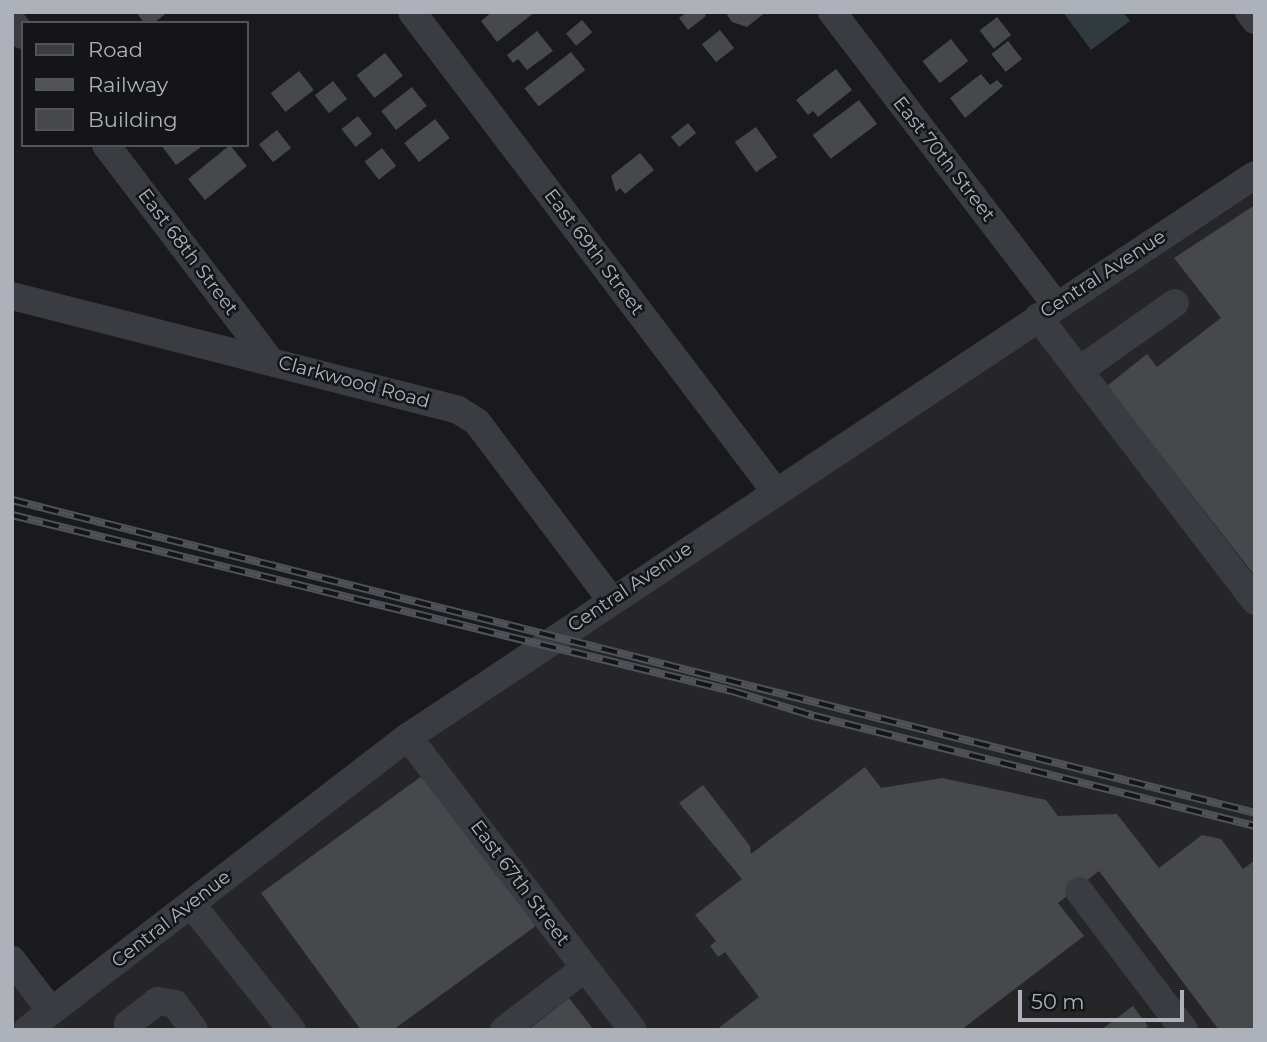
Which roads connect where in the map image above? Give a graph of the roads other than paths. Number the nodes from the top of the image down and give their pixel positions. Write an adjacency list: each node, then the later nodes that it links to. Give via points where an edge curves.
1 (412, 12): 12 (street, East 69th Street)
2 (832, 12): 9 (street, East 70th Street)
3 (1249, 12): 4 (street)
4 (1255, 20)
5 (108, 147): 10 (street, East 68th Street)
6 (1255, 174): 9 (street, Central Avenue)
7 (12, 296): 10 (street, Clarkwood Road)
8 (1175, 303): 11 (street)
9 (1047, 311): 11 (street, East 70th Street); 12 (street, Central Avenue)
10 (269, 359): 13 (street, Clarkwood Road, via 458,410 477,422)
11 (1080, 370): 14 (street, East 70th Street)
12 (775, 491): 13 (street, Central Avenue)
13 (611, 600): 15 (street, Central Avenue)
14 (1255, 601)
15 (408, 737): 17 (street, Central Avenue); 19 (street, East 67th Street)
16 (1079, 891): 26 (street)
17 (191, 904): 20 (street, Central Avenue); 23 (street)
18 (12, 960): 20 (street)
19 (585, 968): 24 (street); 25 (street, East 67th Street)
20 (41, 1023)
21 (128, 1030): 22 (street, via 128,1024 157,1002 175,1004)
22 (194, 1030)
23 (292, 1030)
24 (504, 1030)
25 (633, 1030)
26 (1184, 1030)

